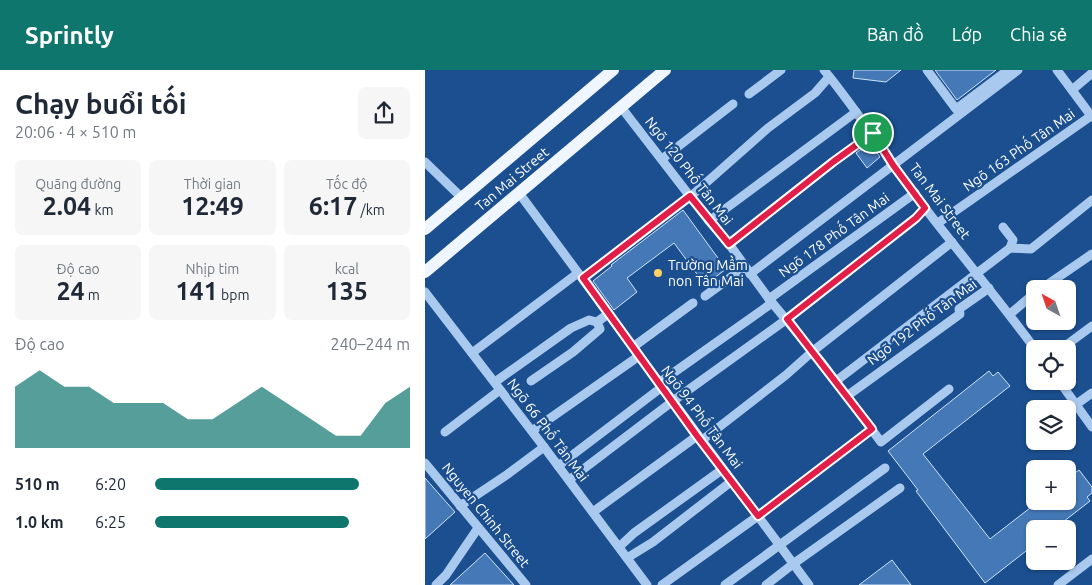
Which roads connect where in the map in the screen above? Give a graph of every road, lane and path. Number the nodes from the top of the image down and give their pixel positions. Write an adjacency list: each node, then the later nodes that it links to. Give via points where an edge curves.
1 (665, 70): 13 (main road, Tan Mai Street)
2 (781, 70): 11 (street)
3 (927, 70): 4 (street, via 956,109)
4 (1008, 70)
5 (1018, 70): 19 (street)
6 (1057, 70): 10 (street)
7 (609, 71): 23 (main road, Tan Mai Street)
8 (827, 73): 14 (street, Tan Mai Street); 22 (street, via 815,93 768,128)
9 (1092, 73): 10 (street)
10 (1071, 90): 15 (street)
11 (749, 94)
12 (733, 104): 17 (street)
13 (621, 107): 17 (street, Ngõ 120 Phố Tân Mai); 20 (main road, Tan Mai Street)
14 (856, 112): 16 (street, Tan Mai Street); 26 (street)
15 (1091, 116): 27 (street, Ngõ 163 Phố Tân Mai)
16 (873, 133): 19 (street, Tan Mai Street); 31 (street)
17 (662, 159): 22 (street, Ngõ 120 Phố Tân Mai)
18 (425, 162): 23 (street)
19 (893, 165): 21 (street, Tan Mai Street); 34 (street)
20 (519, 193): 35 (main road, Tan Mai Street); 37 (street, Ngõ 94 Phố Tân Mai)
21 (915, 193): 25 (street, Tan Mai Street); 42 (street, Ngõ 178 Phố Tân Mai)
22 (690, 196): 26 (street, Ngõ 120 Phố Tân Mai); 37 (street)
23 (462, 198): 29 (main road, Tan Mai Street)
24 (1092, 200): 32 (street, via 1031,249)
25 (925, 208): 27 (street, Tan Mai Street); 47 (street)
26 (709, 221): 31 (street, Ngõ 120 Phố Tân Mai)
27 (938, 223): 30 (street, Tan Mai Street)
28 (1003, 227): 32 (street, via 1013,240)
29 (425, 229)
30 (953, 242): 36 (street, Tan Mai Street); 53 (street)
31 (729, 244): 34 (street, Ngõ 120 Phố Tân Mai)
32 (1011, 248): 36 (street)
33 (1092, 254): 38 (street)
34 (747, 271): 41 (street); 42 (street, Ngõ 120 Phố Tân Mai)
35 (425, 272)
36 (977, 273): 39 (street, Tan Mai Street); 57 (street)
37 (581, 275): 45 (street, Ngõ 94 Phố Tân Mai); 54 (street)
38 (1054, 280)
39 (989, 288): 46 (street, Tan Mai Street); 62 (street, Ngõ 192 Phố Tân Mai, via 959,309 960,314)
40 (425, 292): 54 (street, Ngõ 66 Phố Tân Mai)
41 (705, 296)
42 (771, 301): 47 (street, Ngõ 120 Phố Tân Mai); 58 (street, Ngõ 178 Phố Tân Mai)
43 (1026, 301): 46 (street)
44 (693, 303): 52 (street)
45 (608, 314): 48 (street); 52 (street, Ngõ 94 Phố Tân Mai)
46 (1010, 314): 50 (street, Tan Mai Street)
47 (787, 319): 53 (street, Ngõ 120 Phố Tân Mai); 63 (street)
48 (597, 322): 56 (street, via 599,329); 59 (street, via 589,320 571,328)
49 (1092, 326): 51 (street)
50 (1029, 340)
51 (1073, 340)
52 (633, 347): 55 (street, Ngõ 94 Phố Tân Mai)
53 (813, 351): 57 (street, Ngõ 120 Phố Tân Mai); 69 (street)
54 (471, 353): 59 (street, Ngõ 66 Phố Tân Mai)
55 (639, 356): 58 (street, Ngõ 94 Phố Tân Mai); 67 (street)
56 (531, 381)
57 (836, 381): 62 (street, Ngõ 120 Phố Tân Mai)
58 (661, 385): 63 (street, Ngõ 94 Phố Tân Mai); 72 (street, Ngõ 178 Phố Tân Mai)
59 (497, 386): 67 (street, Ngõ 66 Phố Tân Mai); 68 (street)
60 (949, 389): 66 (street, Ngõ 120 Phố Tân Mai, via 881,442)
61 (1092, 393): 64 (street)
62 (847, 396): 66 (street, Ngõ 120 Phố Tân Mai)
63 (673, 401): 69 (street, Ngõ 94 Phố Tân Mai); 75 (street)
64 (1076, 405): 65 (street)
65 (1092, 427)
66 (872, 429): 80 (street)
67 (532, 431): 70 (street, Ngõ 66 Phố Tân Mai)
68 (445, 432)
69 (699, 438): 74 (street, Ngõ 94 Phố Tân Mai); 79 (street)
70 (544, 447): 72 (street, Ngõ 66 Phố Tân Mai); 78 (street)
71 (426, 465): 78 (street, Nguyen Chinh Street)
72 (558, 466): 75 (street, Ngõ 66 Phố Tân Mai)
73 (885, 468): 82 (street)
74 (723, 469): 76 (street, Ngõ 94 Phố Tân Mai); 83 (street)
75 (569, 480): 79 (street, Ngõ 66 Phố Tân Mai)
76 (733, 481): 80 (street, Ngõ 94 Phố Tân Mai); 84 (street)
77 (900, 488): 86 (street)
78 (460, 506): 81 (street, Nguyen Chinh Street)
79 (593, 512): 83 (street, Ngõ 66 Phố Tân Mai)
80 (758, 516): 82 (street, Ngõ 94 Phố Tân Mai); 90 (street)
81 (478, 528): 87 (street); 88 (street, Nguyen Chinh Street)
82 (779, 545): 86 (street, Ngõ 94 Phố Tân Mai); 91 (street)
83 (619, 547): 84 (street, Ngõ 66 Phố Tân Mai)
84 (627, 558): 89 (street, Ngõ 66 Phố Tân Mai)
85 (1092, 559): 94 (street)
86 (793, 564): 92 (street); 93 (street, Ngõ 94 Phố Tân Mai)
87 (436, 585)
88 (526, 585)
89 (647, 585)
90 (661, 585)
91 (725, 585)
92 (766, 585)
93 (809, 585)
94 (1058, 585)

